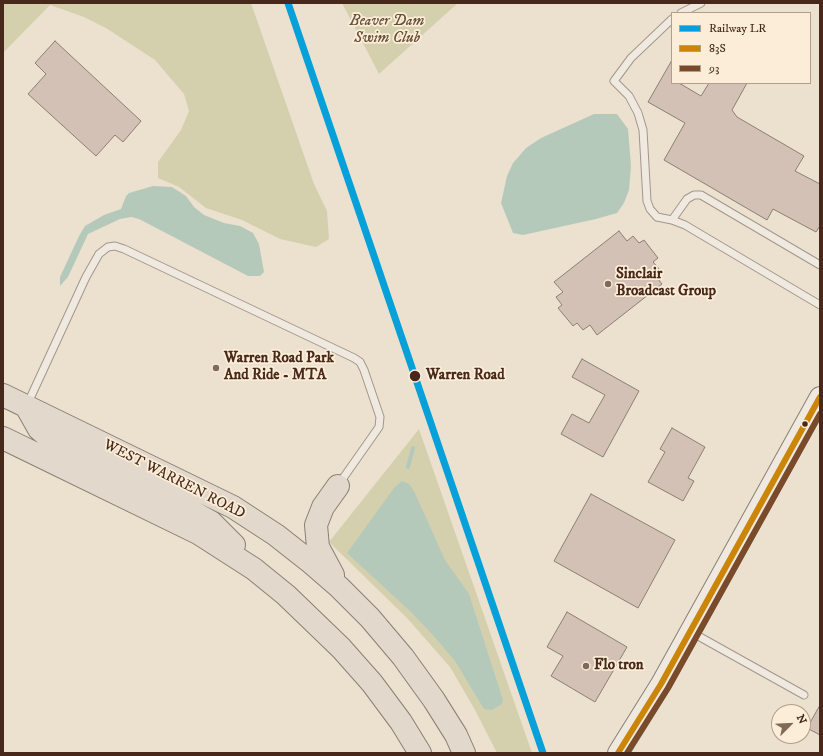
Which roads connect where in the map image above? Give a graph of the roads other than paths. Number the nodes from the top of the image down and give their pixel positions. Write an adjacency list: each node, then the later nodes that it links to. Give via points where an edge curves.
1 (701, 3): 2 (lane)
2 (683, 12)
3 (671, 20): 4 (lane, via 631,58 614,81 629,96 638,112 643,130 647,201 650,209 657,217)
4 (672, 220): 5 (lane, via 687,199 700,195); 6 (lane, via 685,225)
5 (820, 265)
6 (820, 305)
7 (3, 395): 9 (main road, WEST WARREN ROAD)
8 (820, 397): 15 (main road)
9 (26, 406): 10 (main road); 12 (lane, via 86,276 99,254 108,247 115,246 360,362 380,417 379,428); 13 (main road, WEST WARREN ROAD, via 233,507 276,535); 14 (main road, via 39,429 54,442 146,486 211,522)
10 (3, 413)
11 (3, 438): 14 (main road, via 198,533 254,569)
12 (338, 486): 13 (main road, via 323,507 316,525 318,547)
13 (339, 587): 17 (main road, WEST WARREN ROAD, via 403,656)
14 (286, 595): 18 (main road, via 341,648 372,683)
15 (691, 632): 16 (lane); 20 (main road, via 662,684)
16 (804, 695)
17 (460, 744): 19 (main road, WEST WARREN ROAD)
18 (420, 753)
19 (475, 753)
20 (618, 753)

